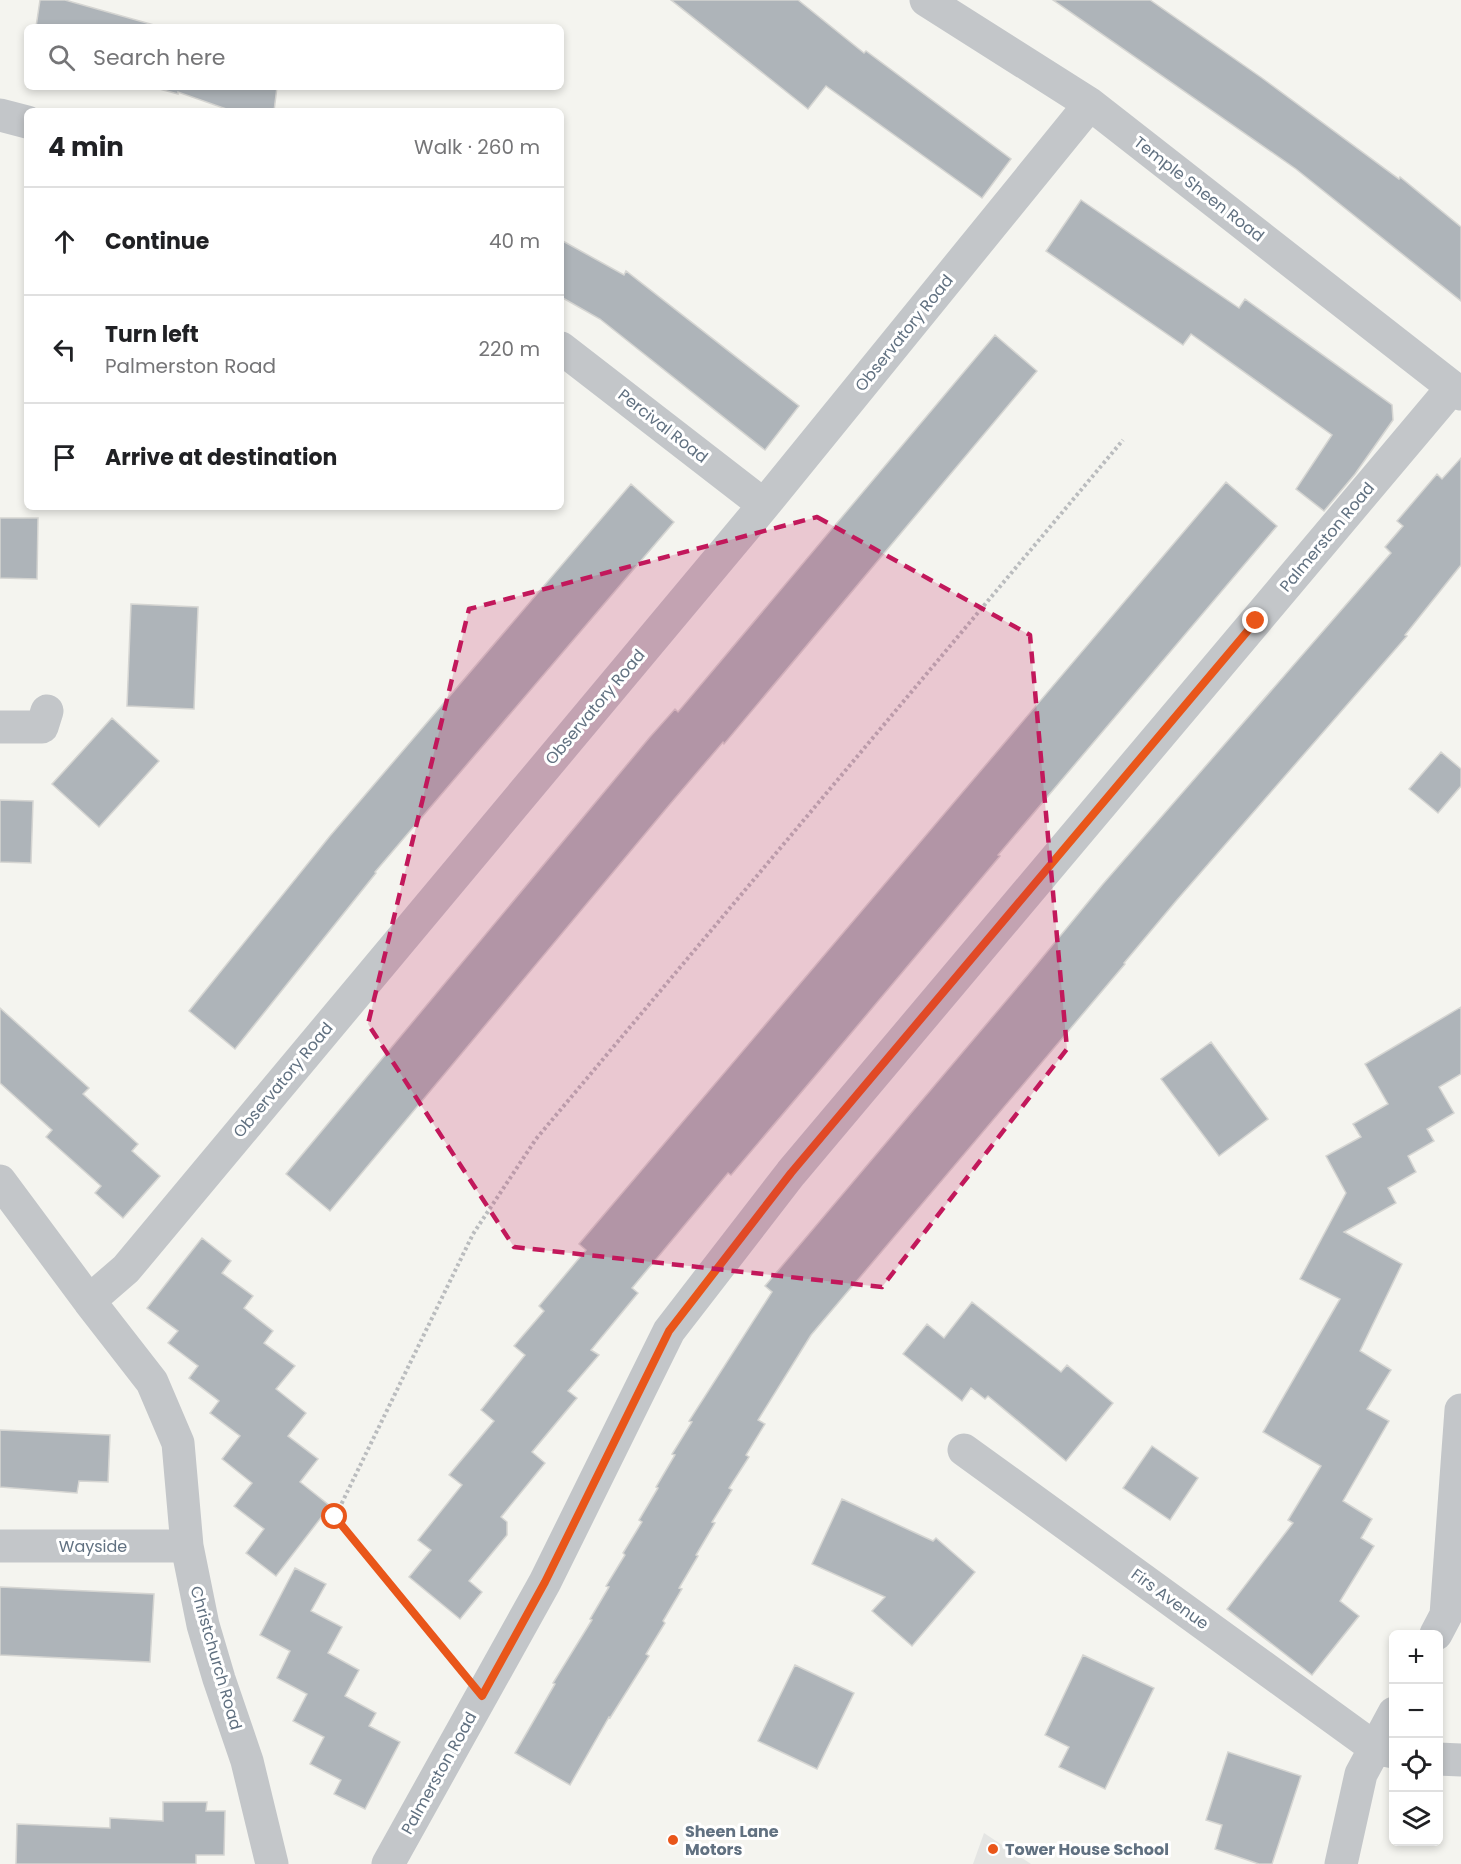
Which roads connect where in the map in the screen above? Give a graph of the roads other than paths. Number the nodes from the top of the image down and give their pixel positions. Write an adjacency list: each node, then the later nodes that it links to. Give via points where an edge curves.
1 (926, 0): 2 (street, Temple Sheen Road)
2 (1090, 104): 6 (street, Temple Sheen Road); 7 (street, Observatory Road)
3 (0, 116): 4 (street)
4 (24, 121)
5 (564, 350): 7 (street, Percival Road)
6 (1457, 391): 22 (street, Palmerston Road, via 791,1173 669,1331 545,1582)
7 (764, 505): 11 (street, Observatory Road, via 126,1269)
8 (47, 711): 9 (street, via 42,727)
9 (0, 727)
10 (0, 1181): 11 (street, Christchurch Road)
11 (89, 1301): 15 (street, Christchurch Road, via 152,1382 178,1443)
12 (1461, 1410): 16 (street, via 1446,1615)
13 (964, 1450): 18 (street, Firs Avenue)
14 (0, 1546): 15 (street, Wayside)
15 (187, 1546): 21 (street, Christchurch Road, via 203,1625 247,1761)
16 (1438, 1630)
17 (1389, 1732): 18 (street)
18 (1384, 1750): 23 (street, via 1361,1774)
19 (1443, 1759): 20 (street)
20 (1461, 1760)
21 (272, 1864)
22 (388, 1864)
23 (1341, 1864)

